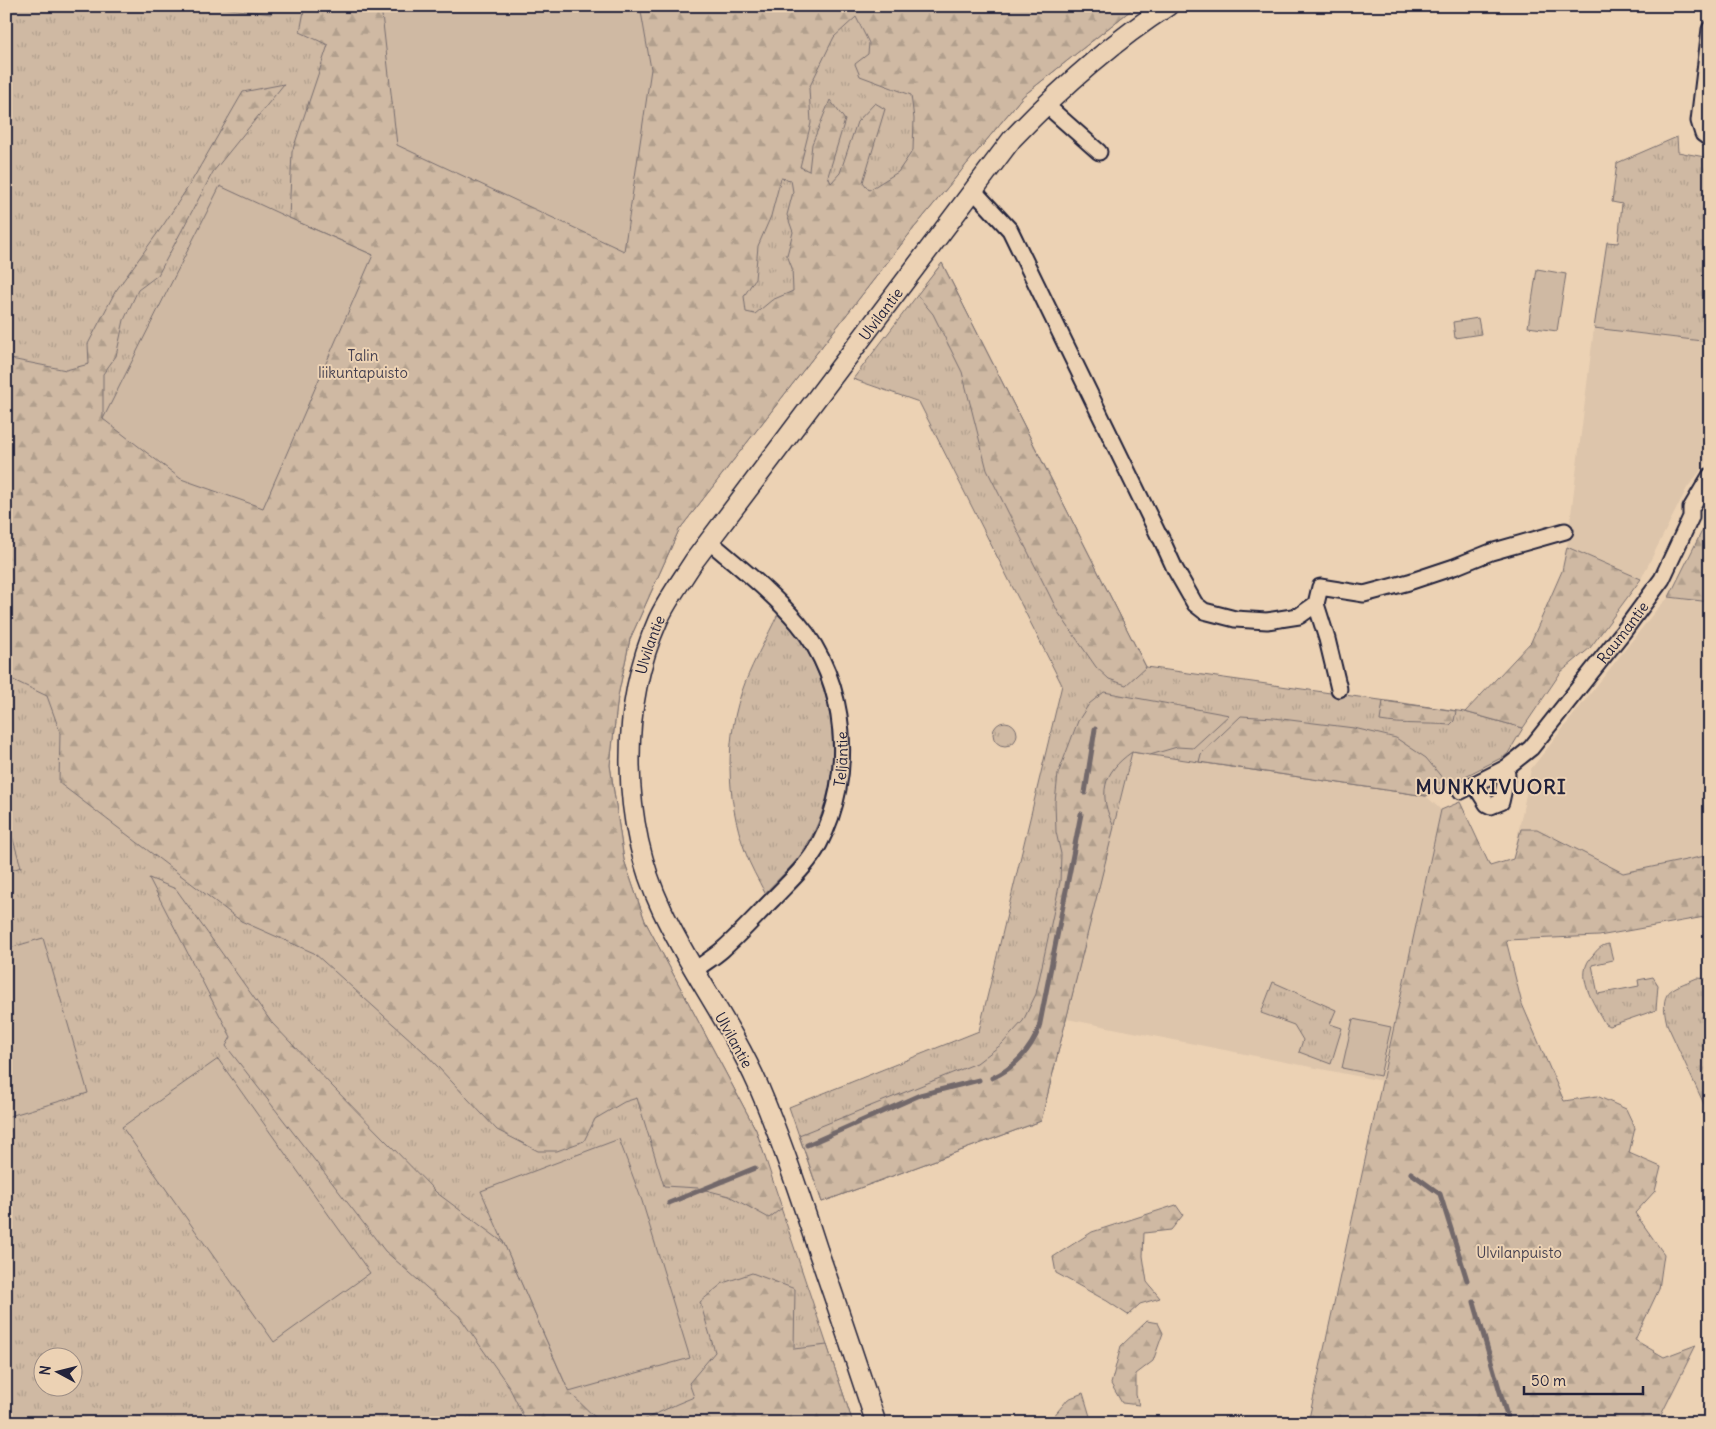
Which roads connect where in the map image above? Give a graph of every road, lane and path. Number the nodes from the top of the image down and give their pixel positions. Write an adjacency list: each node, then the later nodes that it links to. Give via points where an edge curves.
1 (1168, 6): 3 (street, Ulvilantie, via 1140,25)
2 (1710, 30): 4 (street, via 1699,121 1703,134)
3 (1045, 104): 5 (street); 6 (street, Ulvilantie, via 1012,139)
4 (1710, 139)
5 (1099, 152)
6 (973, 190): 9 (street, Ulvilantie); 10 (street, via 1010,230 1195,604 1204,611 1235,619 1267,621 1299,616)
7 (1710, 476): 12 (street, Raumantie, via 1691,508 1691,517 1662,579 1531,748)
8 (1565, 531): 10 (street, via 1364,594 1320,587)
9 (709, 540): 13 (street, Ulvilantie, via 659,618 648,644 630,741 633,806 641,853 662,911); 13 (street, Teljäntie, via 798,623 815,647 830,679 836,702 841,752 840,776 831,814 811,857 722,950)
10 (1316, 604): 11 (street)
11 (1339, 689)
12 (1506, 768): 12 (street, Raumantie, via 1468,788 1491,806 1501,802)
13 (695, 970): 14 (street, Ulvilantie, via 743,1055 779,1137)
14 (876, 1423)

